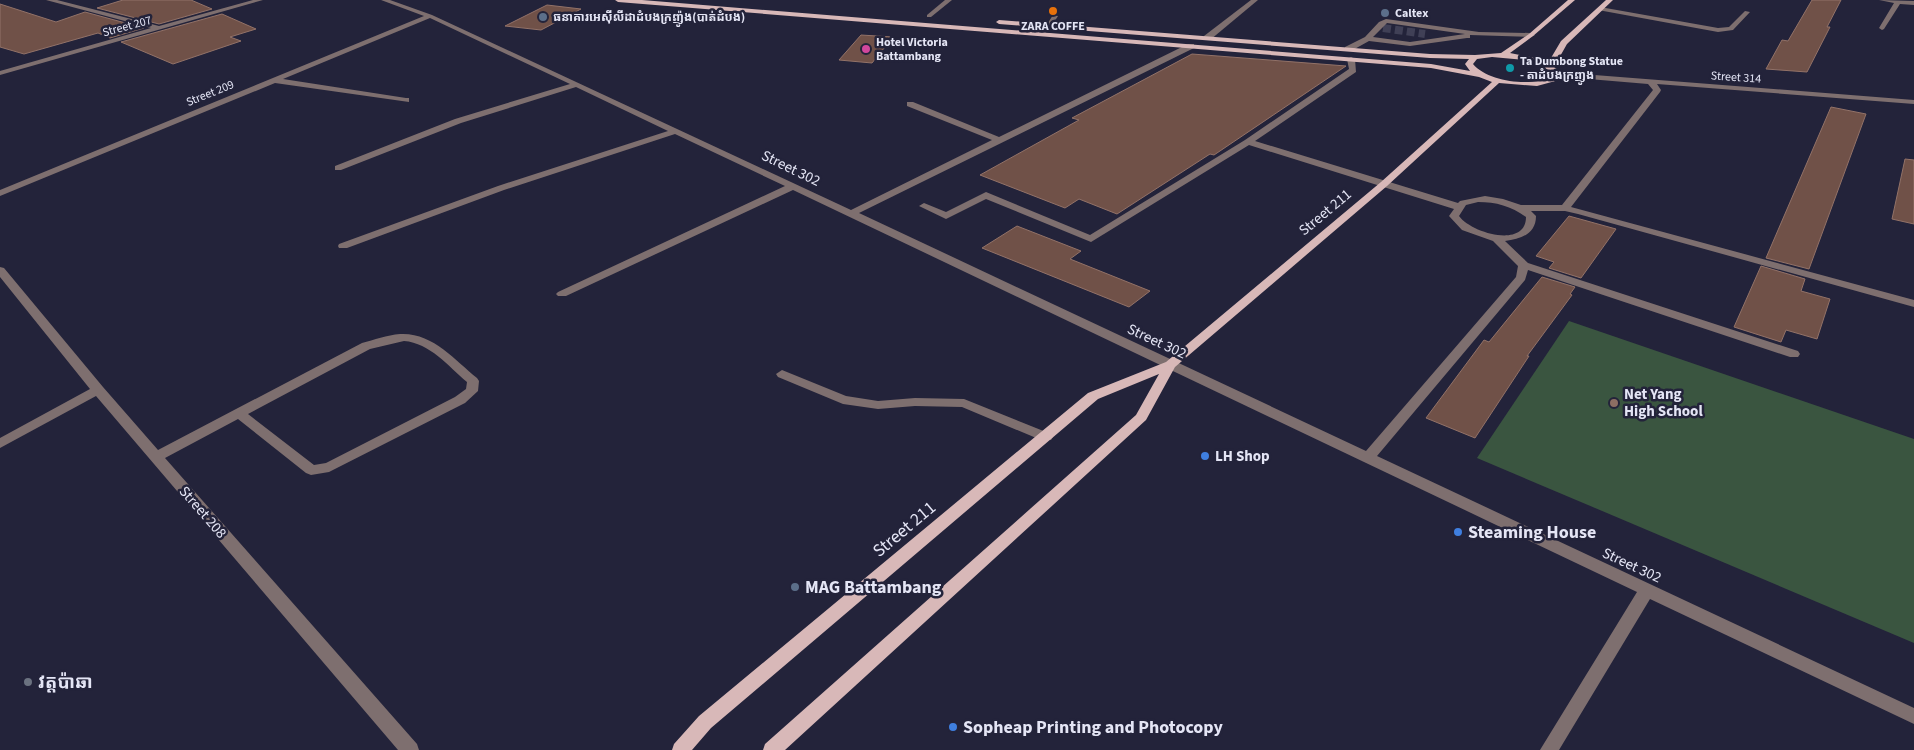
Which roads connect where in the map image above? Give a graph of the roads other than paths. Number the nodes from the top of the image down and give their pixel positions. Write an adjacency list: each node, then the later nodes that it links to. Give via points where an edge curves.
1 (49, 0): 21 (street)
2 (260, 0): 21 (street, Street 207)
3 (384, 0): 14 (street, Street 302)
4 (618, 0): 30 (main road)
5 (949, 0): 16 (street)
6 (1255, 0): 26 (street)
7 (1572, 0): 25 (main road)
8 (1610, 0): 12 (main road)
9 (1882, 0): 10 (street)
10 (1901, 1): 11 (street); 22 (street)
11 (1914, 3)
12 (1600, 9): 13 (street, via 1718,30 1731,29); 36 (main road, via 1564,42)
13 (1747, 12)
14 (430, 16): 40 (street, Street 209); 43 (street, Street 302)
15 (920, 16): 16 (main road)
16 (929, 16): 18 (main road)
17 (1055, 16): 20 (street)
18 (938, 17)
19 (994, 22): 20 (main road)
20 (1049, 26): 26 (main road)
21 (160, 28): 37 (street, Street 207)
22 (1882, 28)
23 (1425, 34): 27 (street)
24 (1479, 34): 25 (street); 27 (street); 28 (street, via 1386,21)
25 (1531, 35): 32 (main road)
26 (1207, 38): 31 (main road)
27 (1452, 38): 29 (street)
28 (1368, 39): 29 (street); 31 (street)
29 (1410, 44): 33 (street)
30 (1191, 46): 35 (main road); 48 (street)
31 (1348, 49): 33 (main road)
32 (1503, 55): 34 (main road); 36 (main road)
33 (1430, 56): 34 (main road)
34 (1475, 58): 39 (main road, via 1470,67)
35 (1351, 59): 39 (main road, via 1431,66); 49 (street, via 1353,70)
36 (1550, 67): 38 (main road)
37 (0, 73)
38 (1556, 74): 41 (main road, via 1552,81 1535,84); 42 (street, Street 314)
39 (1482, 75): 41 (main road)
40 (273, 80): 44 (street); 53 (street, Street 209)
41 (1498, 80): 51 (main road, Street 211)
42 (1650, 81): 45 (street, Street 314); 57 (street, via 1657,90)
43 (576, 85): 47 (street, Street 302); 50 (street, via 458,121)
44 (406, 100)
45 (1914, 102)
46 (910, 104): 48 (street)
47 (676, 131): 52 (street, Street 302); 60 (street, via 501,188)
48 (999, 140): 58 (street)
49 (1248, 142): 51 (street); 54 (street, via 1091,239 986,195 946,216)
50 (338, 168)
51 (1384, 184): 55 (street); 66 (main road, Street 211)
52 (792, 187): 58 (street, Street 302); 63 (street)
53 (0, 193)
54 (924, 206)
55 (1459, 207): 56 (street, via 1469,200 1489,199); 59 (street, via 1454,216 1462,227)
56 (1521, 208): 57 (street); 59 (street, via 1531,216 1532,222 1527,229 1512,238)
57 (1565, 208): 64 (street)
58 (850, 214): 66 (street, Street 302)
59 (1496, 238): 61 (street)
60 (343, 246)
61 (1524, 265): 65 (street); 73 (street, via 1521,278)
62 (0, 270): 68 (street, Street 208)
63 (562, 294)
64 (1914, 304)
65 (1794, 354)
66 (1170, 365): 70 (main road, Street 211, via 1094,396); 73 (street, Street 302); 78 (main road, Street 211, via 1142,417)
67 (782, 374): 70 (street, via 843,400 878,405 964,403)
68 (98, 390): 71 (street); 72 (street, Street 208)
69 (239, 413): 69 (street, via 366,346 408,337 427,343 473,382 472,391 460,400 329,467 312,470); 72 (street)
70 (1046, 437): 77 (main road, Street 211, via 704,722)
71 (0, 444)
72 (156, 457): 76 (street, Street 208)
73 (1368, 458): 74 (street, Street 302)
74 (1647, 590): 75 (street, Street 302); 79 (street)
75 (1914, 716)
76 (410, 750)
77 (681, 750)
78 (772, 750)
79 (1549, 750)

